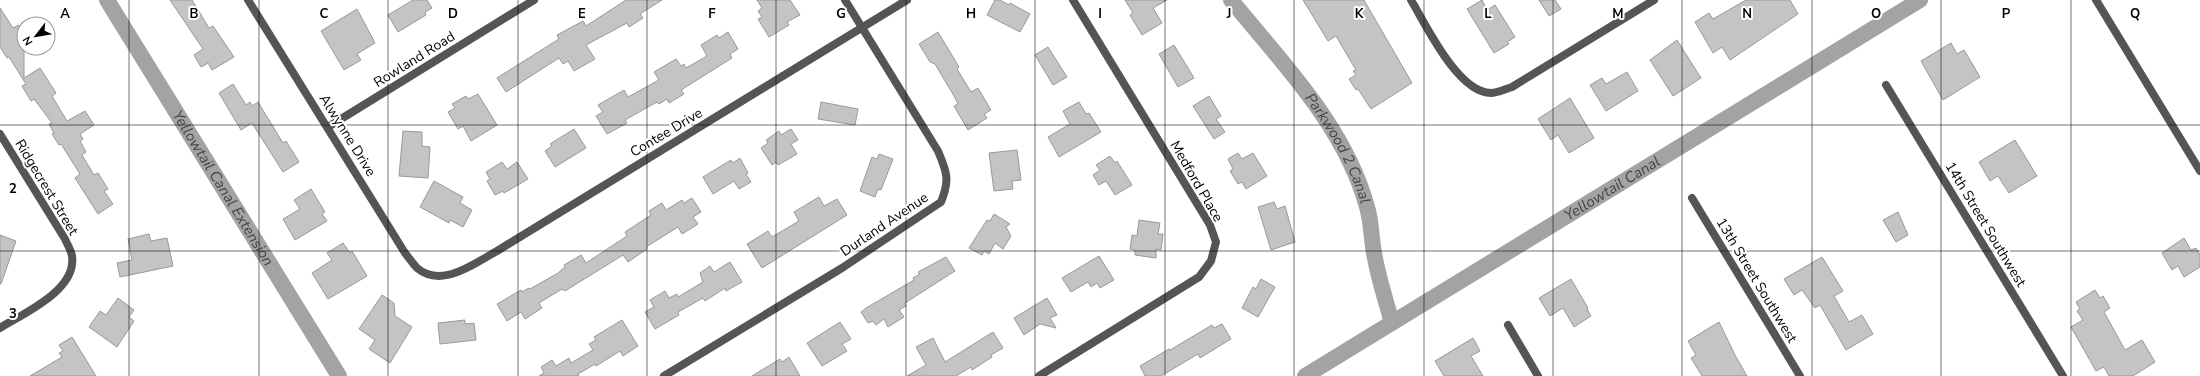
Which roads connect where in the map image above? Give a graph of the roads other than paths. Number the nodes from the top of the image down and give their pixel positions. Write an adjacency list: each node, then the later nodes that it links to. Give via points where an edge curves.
1 (248, 0): 11 (street, Alwynne Drive)
2 (534, 0): 11 (street, Rowland Road)
3 (845, 0): 9 (street, Durland Avenue)
4 (907, 0): 9 (street, Contee Drive)
5 (1073, 0): 19 (street, Medford Place, via 1187,186 1210,225 1216,242 1212,261 1199,277)
6 (1411, 0): 7 (street, via 1454,70 1469,86 1490,93 1512,88)
7 (1654, 0)
8 (2096, 0): 13 (street)
9 (862, 27): 15 (street, Contee Drive, via 497,251 455,273); 18 (street, Durland Avenue, via 938,151 945,168 947,186 941,202 842,268)
10 (1886, 85): 22 (street, 14th Street Southwest)
11 (328, 127): 15 (street, Alwynne Drive, via 405,253 418,268)
12 (0, 134): 17 (street, Ridgecrest Street, via 65,238 72,256 69,278 54,294)
13 (2200, 171)
14 (1692, 198): 21 (street, 13th Street Southwest)
15 (434, 276)
16 (1508, 325): 20 (street)
17 (0, 328)
18 (664, 376)
19 (1039, 376)
20 (1538, 376)
21 (1800, 376)
22 (2063, 376)

